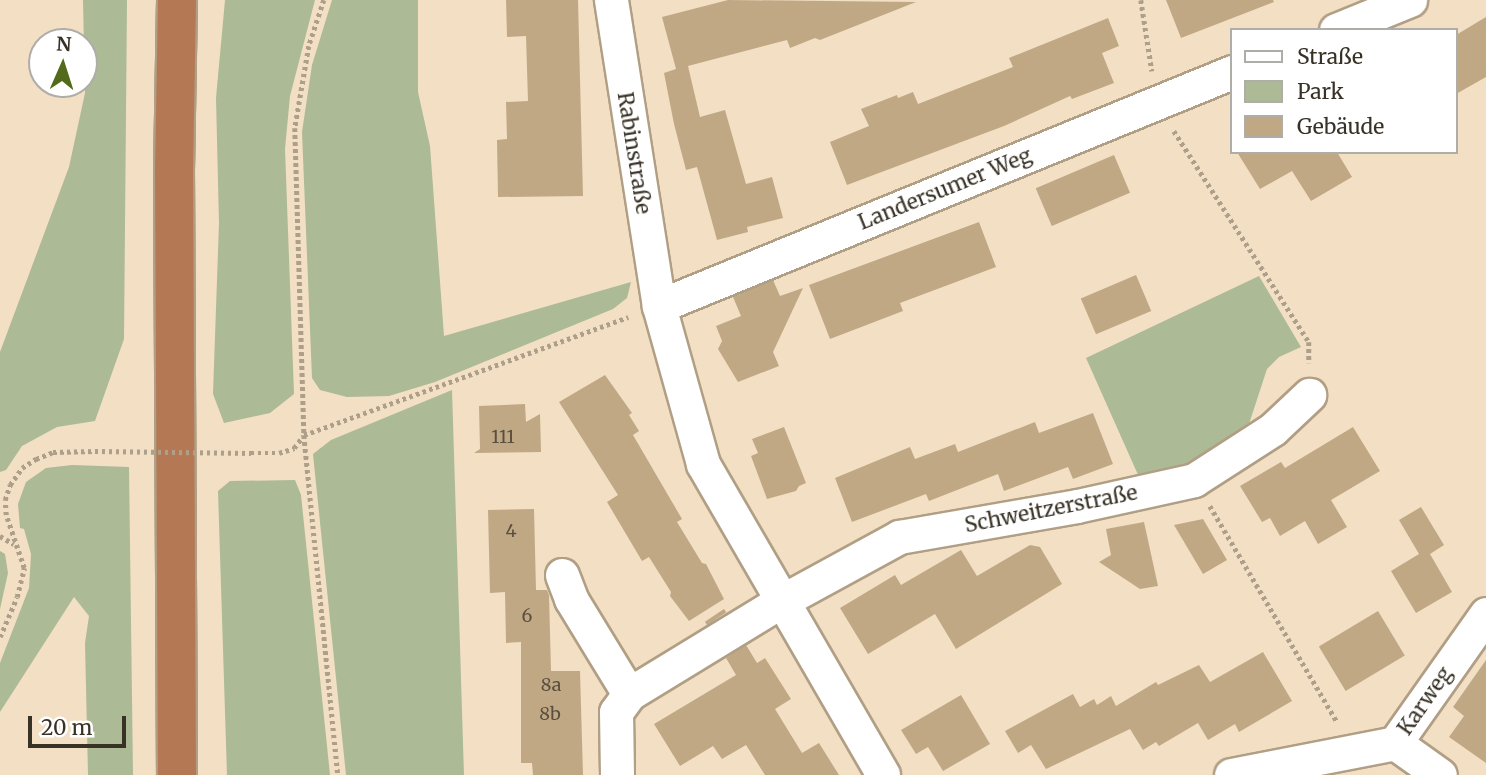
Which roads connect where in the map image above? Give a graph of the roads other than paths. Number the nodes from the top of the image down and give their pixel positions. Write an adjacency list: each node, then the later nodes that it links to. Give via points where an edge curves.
1 (177, 0): 13 (highway)
2 (611, 0): 6 (street, Rabinstraße)
3 (1410, 0): 4 (street)
4 (1341, 28)
5 (1230, 73): 6 (street, Landersumer Weg)
6 (659, 306): 9 (street, via 703,464)
7 (1309, 395): 9 (street, Schweitzerstraße, via 1273,429 1194,480 899,537)
8 (562, 575): 11 (street, via 571,600)
9 (780, 602): 11 (street, Schweitzerstraße); 15 (street)
10 (1486, 614): 12 (street, Karweg)
11 (629, 694): 14 (street, via 615,712)
12 (1395, 743): 16 (street); 17 (street, Karweg)
13 (177, 775)
14 (617, 775)
15 (883, 775)
16 (1231, 775)
17 (1440, 775)

